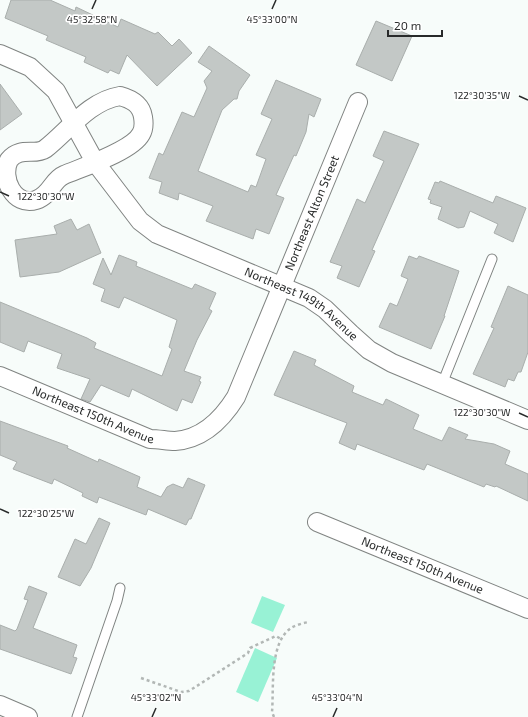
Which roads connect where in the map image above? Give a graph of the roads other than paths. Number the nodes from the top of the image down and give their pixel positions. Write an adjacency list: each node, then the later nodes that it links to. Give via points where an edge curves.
1 (0, 54): 3 (street, Northeast 149th Avenue, via 30,67 44,78 56,91)
2 (358, 102): 6 (street, Northeast Alton Street)
3 (74, 123): 4 (street, Northeast 149th Avenue); 4 (street, via 92,108 115,97 129,98 142,112 144,124 142,133 136,140 118,152); 4 (street, via 43,150 15,154 8,161 4,173 6,186 15,197 26,201 35,200 44,197 57,178)
4 (95, 162): 6 (street, Northeast 149th Avenue, via 140,221 157,234)
5 (492, 259): 8 (lane)
6 (282, 286): 8 (street, Northeast 149th Avenue, via 326,309 369,350 392,363); 10 (street, Northeast Alton Street, via 236,397 227,412 210,428)
7 (0, 376): 10 (street, Northeast 150th Avenue, via 150,439 176,441)
8 (442, 384): 9 (street, Northeast 149th Avenue)
9 (528, 420)
10 (188, 438)
11 (318, 522): 13 (street, Northeast 150th Avenue)
12 (120, 588): 16 (lane, via 118,602)
13 (528, 609)
14 (0, 705): 15 (street)
15 (28, 717)
16 (77, 717)

